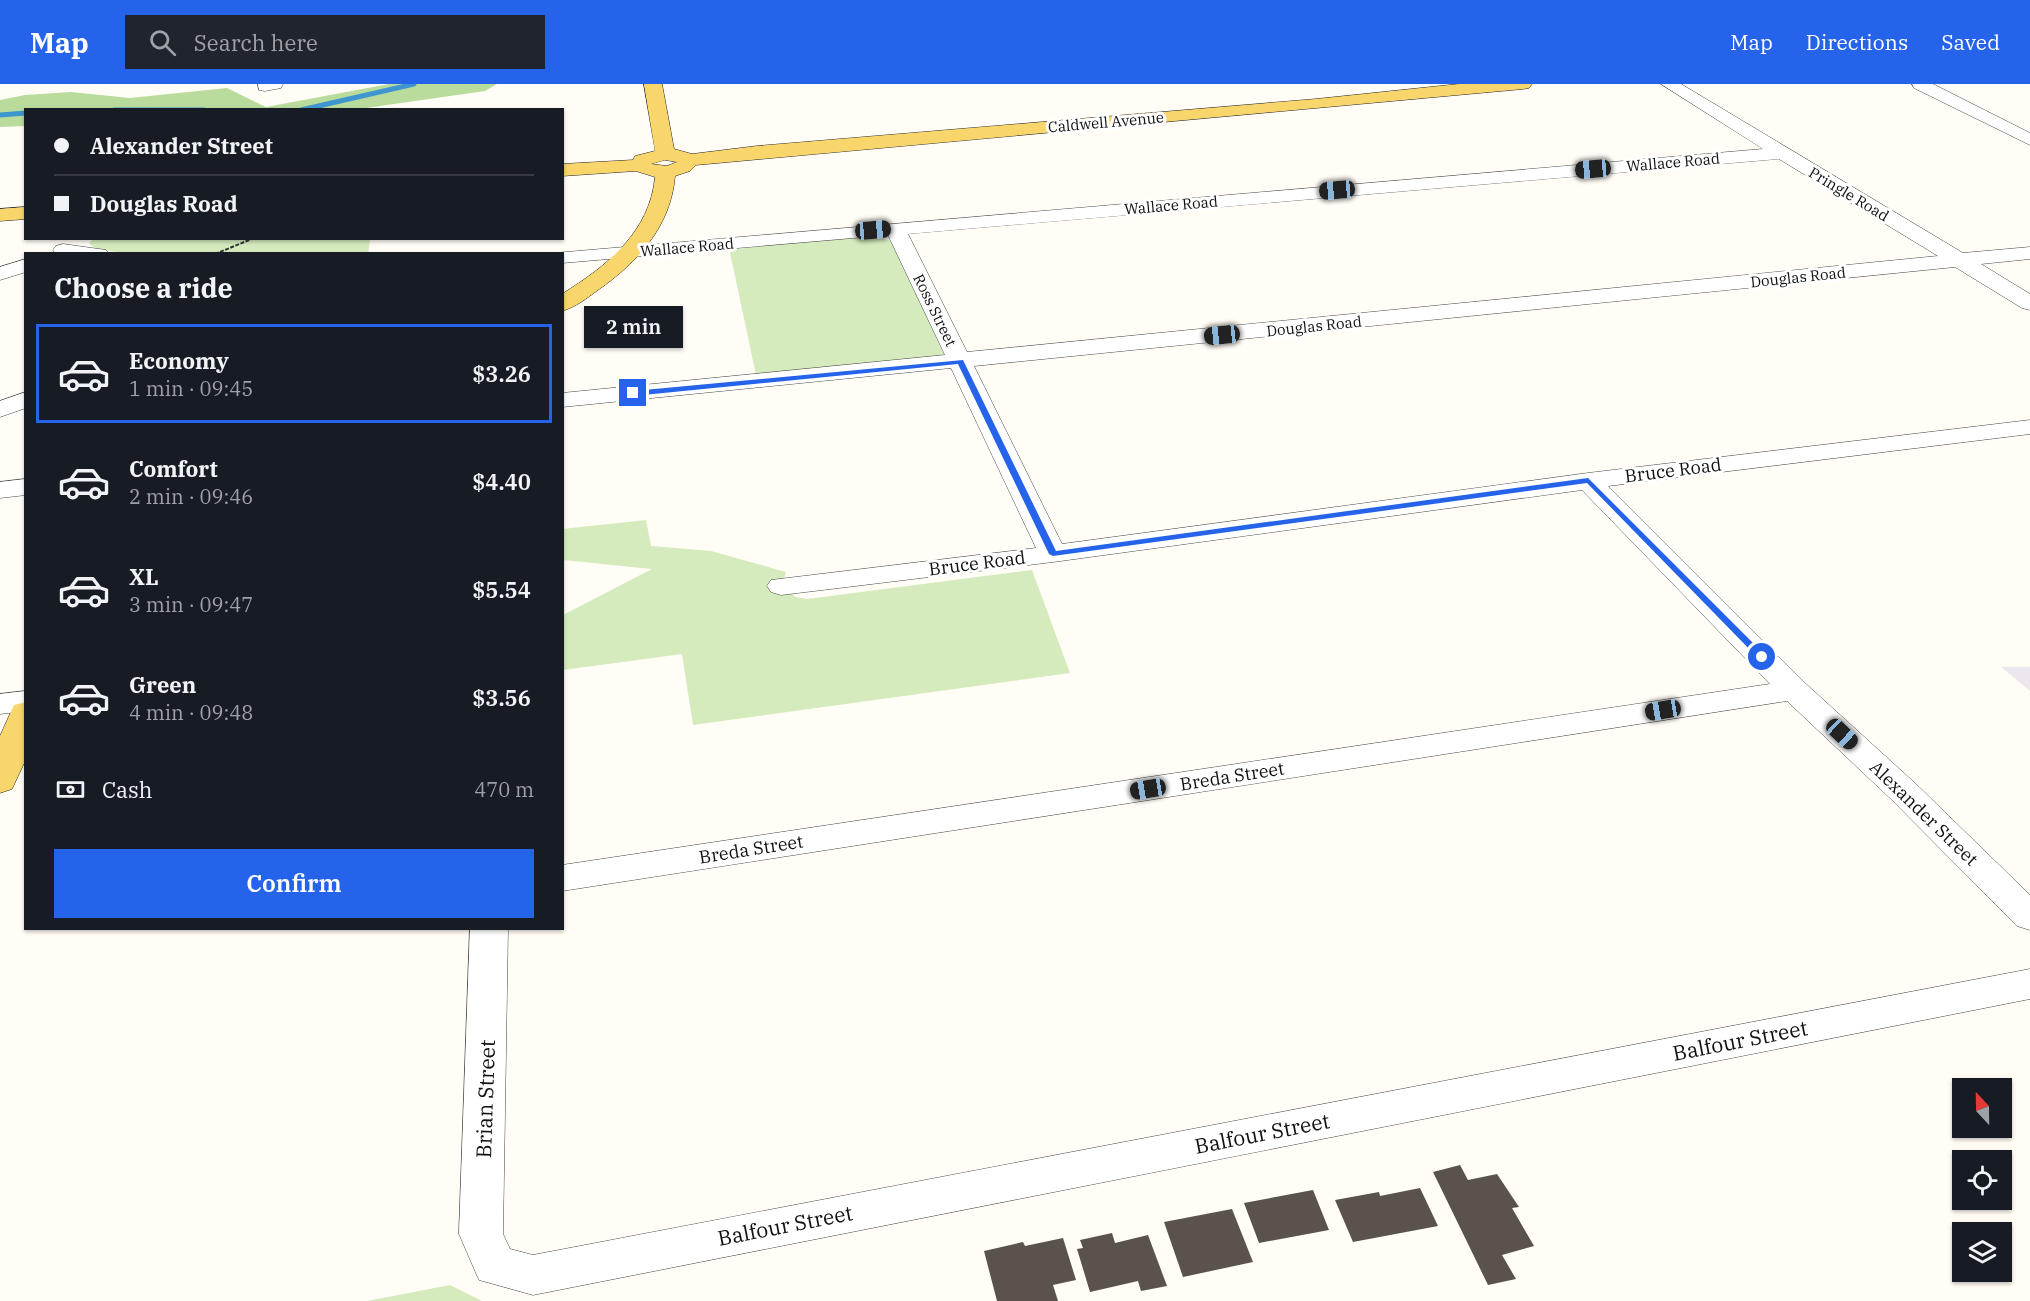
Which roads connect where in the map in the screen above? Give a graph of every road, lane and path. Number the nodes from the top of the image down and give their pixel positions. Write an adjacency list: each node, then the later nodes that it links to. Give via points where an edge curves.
1 (653, 84): 7 (main road)
2 (1523, 84): 7 (main road, Caldwell Avenue, via 757,152 689,160 684,167)
3 (1669, 84): 6 (street, Pringle Road)
4 (1920, 84): 5 (street)
5 (2030, 140)
6 (1780, 153): 11 (street, Wallace Road); 19 (street, Pringle Road)
7 (665, 163): 8 (main road, via 650,171 640,165); 16 (main road, via 661,202 646,233)
8 (564, 170)
9 (24, 213): 10 (main road)
10 (0, 215)
11 (895, 228): 16 (street, Wallace Road); 24 (street, Ross Street)
12 (79, 240): 14 (street)
13 (249, 240): 15 (path)
14 (58, 252)
15 (219, 252)
16 (630, 252): 18 (street, Wallace Road); 22 (main road, via 607,274)
17 (2030, 253): 19 (street, Douglas Road)
18 (564, 256)
19 (1959, 260): 23 (street, Pringle Road); 24 (street, Douglas Road)
20 (24, 266): 21 (street)
21 (0, 274)
22 (564, 303)
23 (2030, 303)
24 (961, 362): 26 (street, Douglas Road); 32 (street, Ross Street)
25 (24, 400): 27 (street)
26 (564, 400)
27 (0, 410)
28 (2030, 427): 29 (street, Bruce Road)
29 (1588, 481): 32 (street, Bruce Road); 34 (street, Alexander Street)
30 (24, 488): 31 (street)
31 (0, 490)
32 (1053, 554): 33 (street, Bruce Road)
33 (781, 586)
34 (1794, 690): 39 (street, Breda Street); 40 (street, Alexander Street)
35 (24, 701): 36 (street)
36 (0, 704)
37 (24, 717): 38 (main road)
38 (0, 781)
39 (564, 878)
40 (2030, 917)
41 (489, 930): 43 (street, Brian Street, via 481,1234)
42 (2030, 984): 43 (street, Balfour Street, via 532,1275)
43 (495, 1266)

